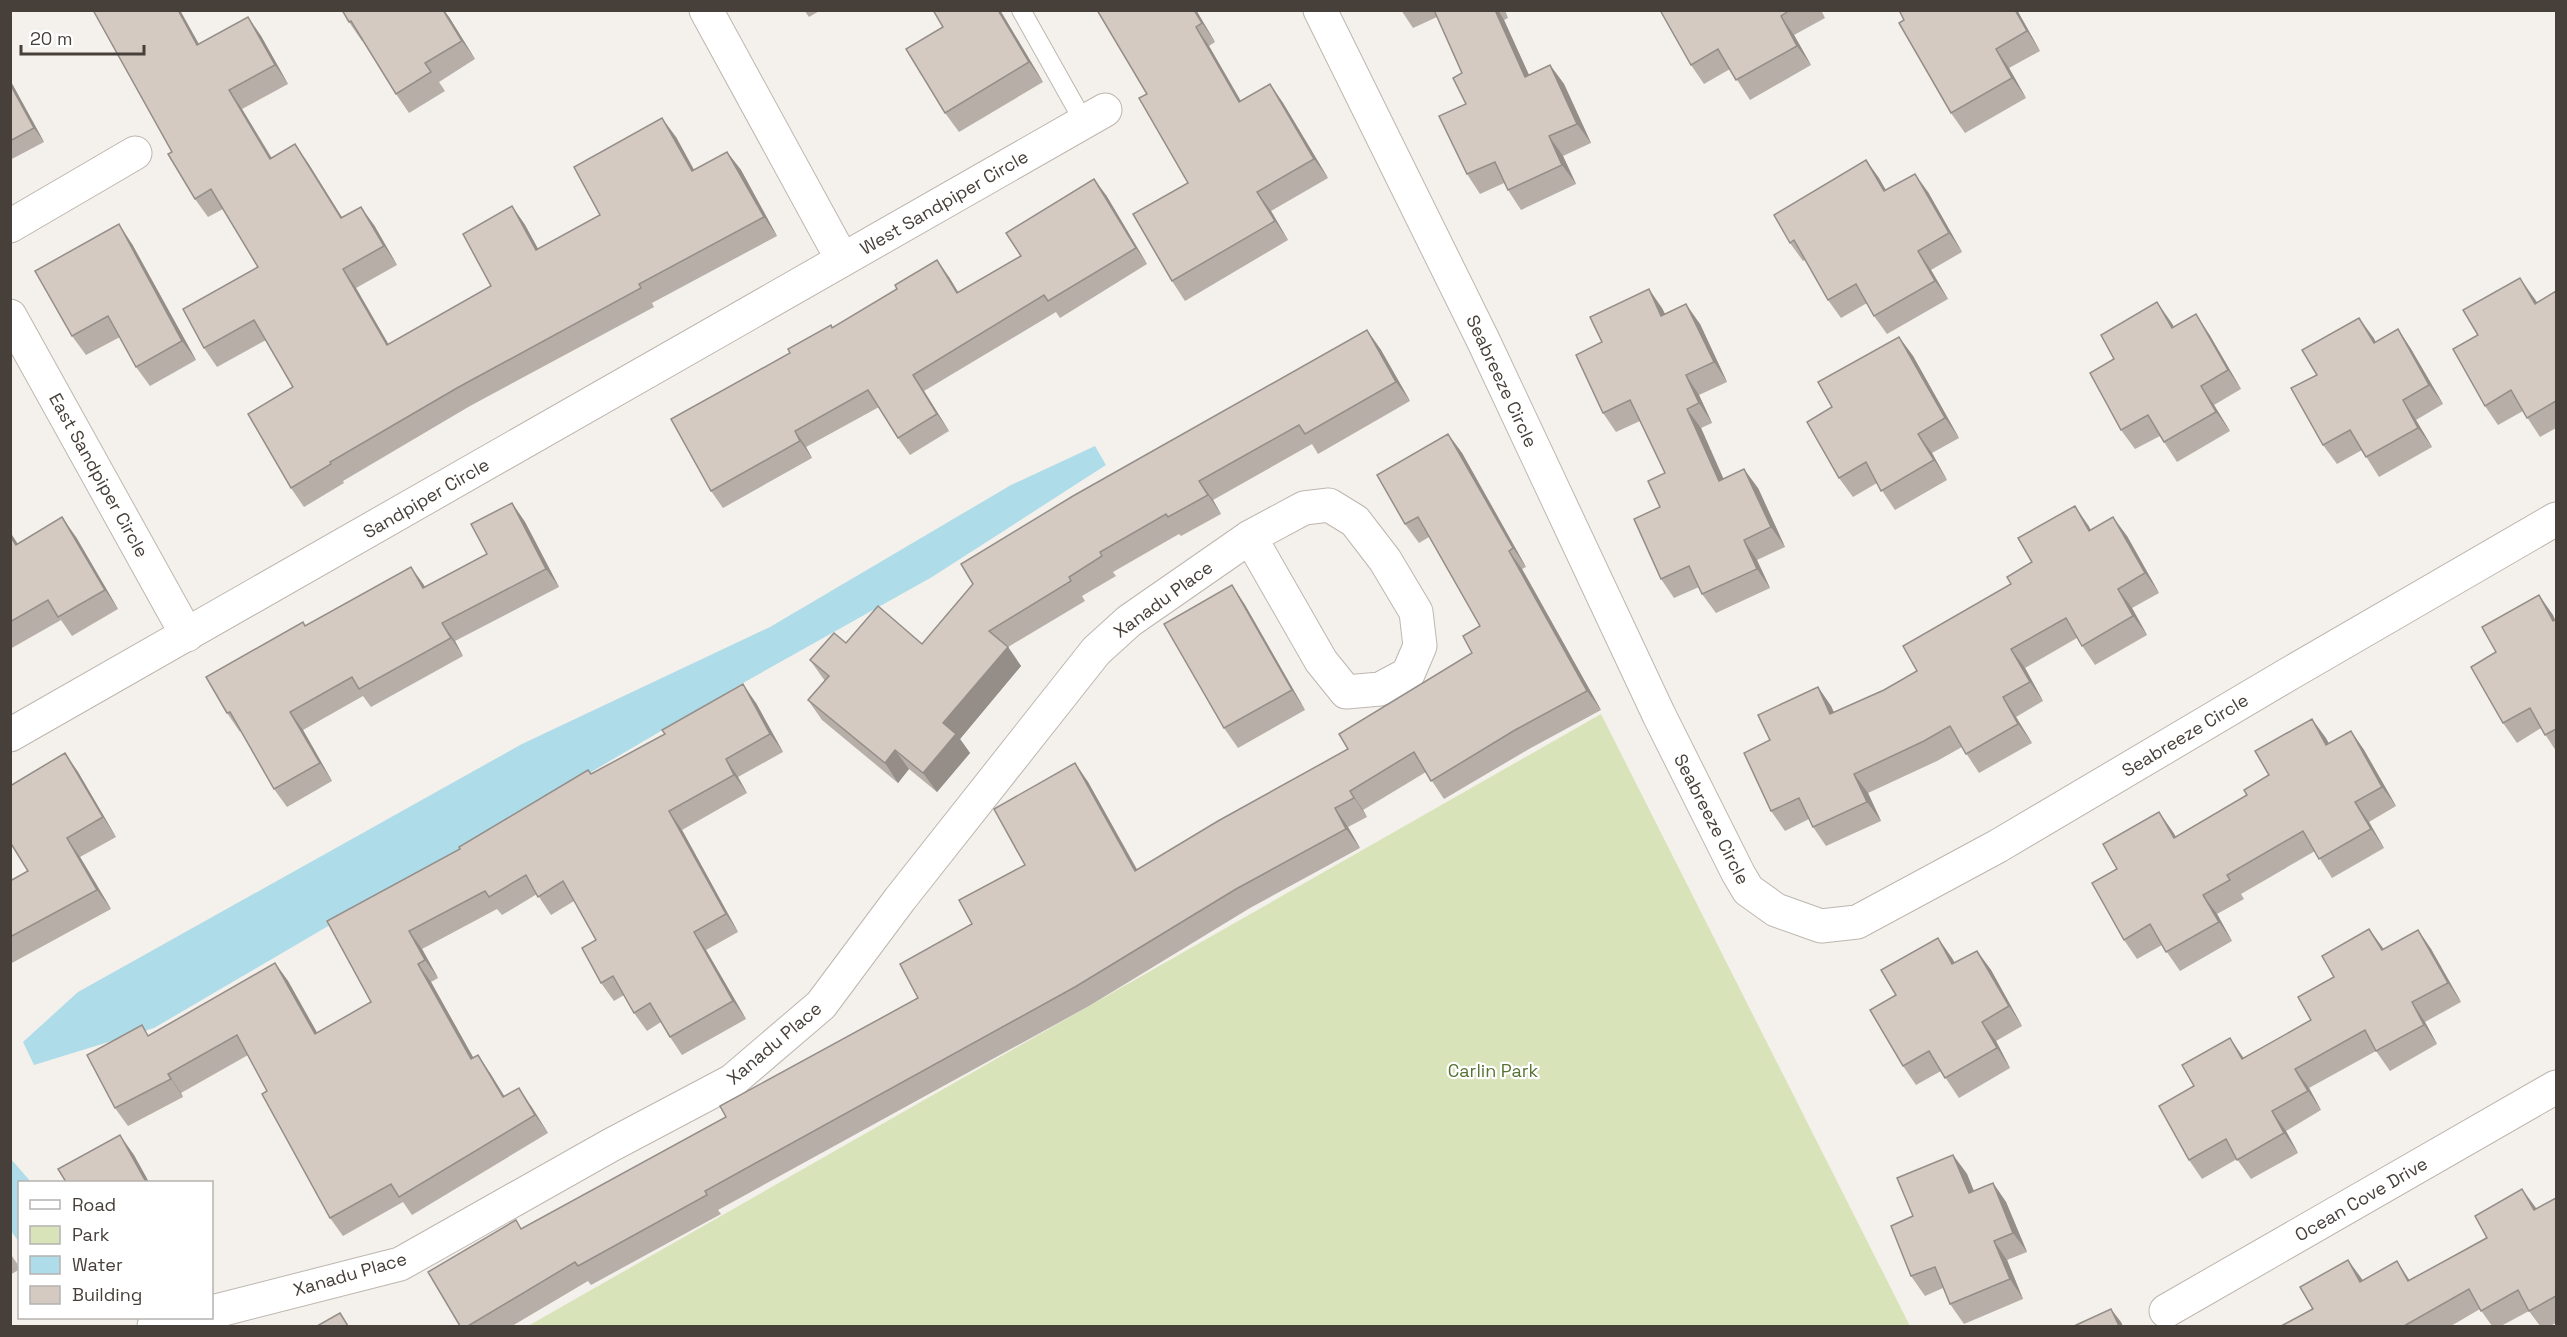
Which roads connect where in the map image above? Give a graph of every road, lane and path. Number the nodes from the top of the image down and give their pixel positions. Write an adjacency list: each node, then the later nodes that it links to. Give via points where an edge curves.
1 (706, 10): 7 (street, West Sandpiper Circle)
2 (1021, 10): 4 (lane)
3 (1320, 10): 9 (street, Seabreeze Circle, via 1733,863 1748,890 1776,910 1821,926 1857,922 1998,846)
4 (1094, 116): 7 (street, West Sandpiper Circle)
5 (135, 153): 6 (street)
6 (10, 226)
7 (842, 260): 11 (street, Sandpiper Circle)
8 (10, 316): 11 (street, East Sandpiper Circle)
9 (2556, 519)
10 (1250, 537): 10 (street, Xanadu Place, via 1321,661 1346,692 1380,689 1408,674 1420,646 1416,612 1356,521 1329,506 1304,508); 15 (street, Xanadu Place, via 1129,621 1096,651 821,1005 732,1081 400,1264)
11 (187, 635): 12 (street, Sandpiper Circle)
12 (10, 735)
13 (2556, 1087): 14 (street, Ocean Cove Drive)
14 (2166, 1311)
15 (213, 1312)
16 (182, 1319): 17 (street)
17 (154, 1326)

